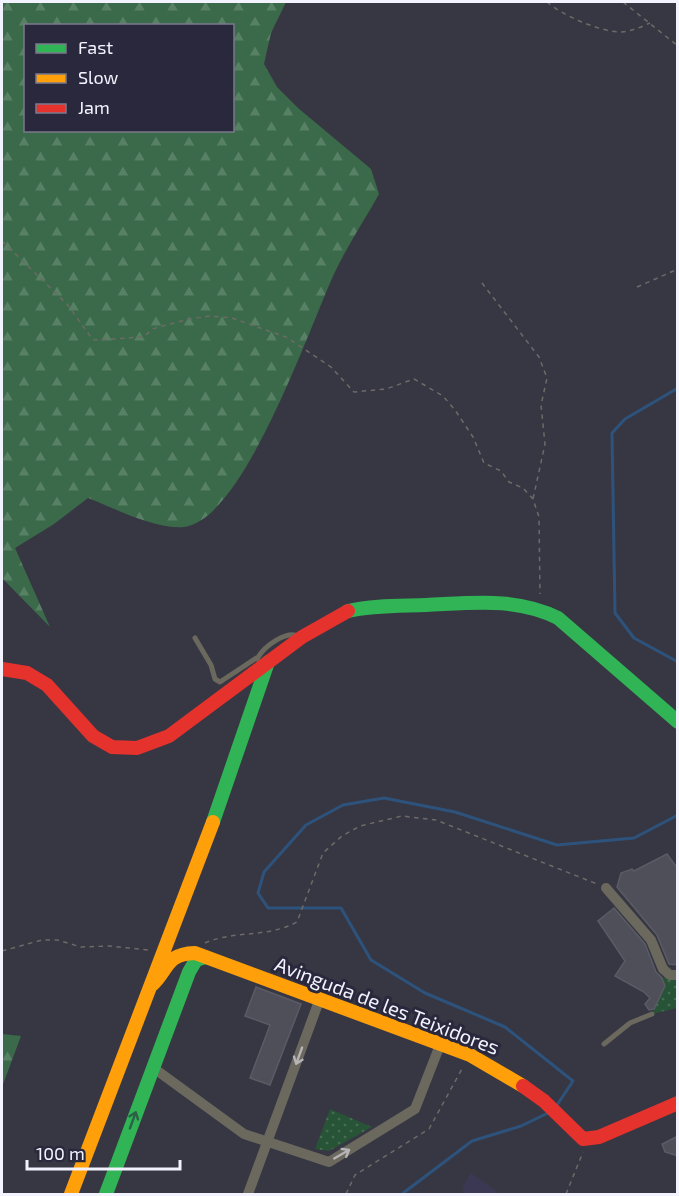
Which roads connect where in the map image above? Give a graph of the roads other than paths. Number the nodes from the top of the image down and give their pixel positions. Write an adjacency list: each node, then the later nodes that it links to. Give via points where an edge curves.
1 (195, 638): 2 (lane, via 220,682)
2 (262, 662): 3 (main road, via 169,736 132,751 113,748 82,728 40,678 19,668); 4 (main road, via 344,613 371,607 502,602 540,609 566,623); 6 (main road, via 238,754 174,926)
3 (2, 669)
4 (678, 722)
5 (606, 888): 8 (street, via 651,940 663,969)
6 (180, 954): 7 (main road); 7 (main road, via 196,960); 9 (main road, Avinguda de les Teixidores); 16 (main road, via 152,985); 17 (main road)
7 (189, 972): 18 (main road, one-way to 7)
8 (678, 974)
9 (319, 1001): 12 (main road, Avinguda de les Teixidores); 15 (street, one-way to 15)
10 (652, 1014): 11 (lane, via 630,1023)
11 (604, 1044)
12 (440, 1045): 14 (main road, Avinguda de les Teixidores, via 509,1075 544,1101 583,1139 599,1137); 15 (street, one-way to 12, via 329,1162 338,1157 415,1109)
13 (159, 1072): 15 (street, via 244,1134)
14 (678, 1103)
15 (268, 1143): 19 (street)
16 (71, 1194)
17 (81, 1194)
18 (106, 1194)
19 (248, 1194)

